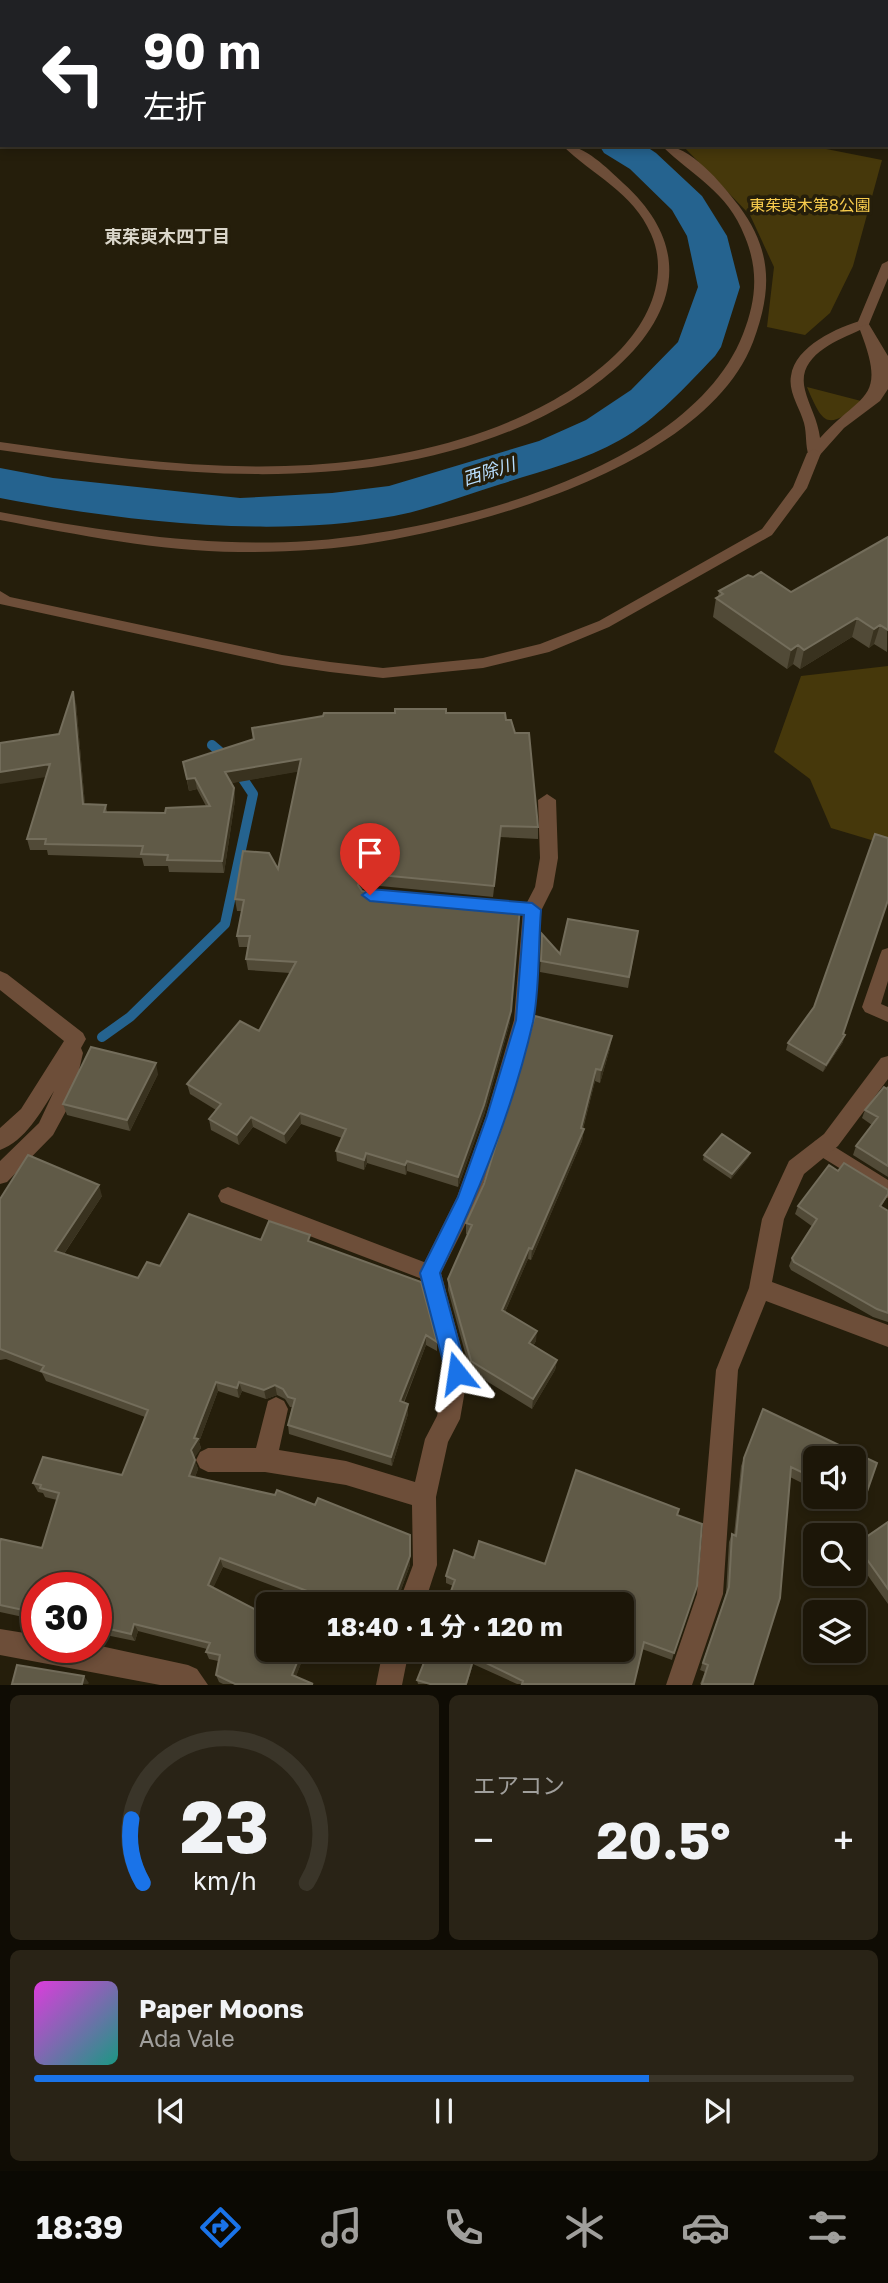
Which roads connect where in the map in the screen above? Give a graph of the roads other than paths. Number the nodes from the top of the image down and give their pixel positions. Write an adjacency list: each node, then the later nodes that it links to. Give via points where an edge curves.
1 (571, 147): 5 (street, via 634,197 663,253 664,279 646,330 621,359 542,414 479,439 405,459 266,474 135,466)
2 (669, 147): 7 (street, via 697,166 739,212 754,244 762,285 753,333 727,377 704,402 646,447 534,499 466,519 363,540 215,547 167,544)
3 (888, 264): 4 (street)
4 (863, 324): 6 (street, via 824,343 805,358 799,370 797,386 814,428); 6 (street, via 886,365 888,378 882,395 848,418)
5 (0, 446)
6 (814, 453): 8 (street, via 800,488 767,532 604,624 544,648 483,663 383,673 330,667 5,601)
7 (0, 516)
8 (0, 596)
9 (547, 800): 20 (street, via 551,835 542,900 526,909 524,1020 467,1199)
10 (888, 955): 12 (lane, via 871,1007)
11 (0, 979): 13 (street)
12 (888, 1015)
13 (76, 1039): 15 (street, via 28,1115); 17 (street, via 62,1100 46,1129)
14 (888, 1064): 16 (street)
15 (0, 1141)
16 (822, 1147): 18 (lane); 21 (street, via 796,1168 773,1219)
17 (0, 1175)
18 (888, 1190)
19 (228, 1196): 20 (lane)
20 (430, 1273): 26 (street, via 457,1373)
21 (760, 1288): 22 (street); 32 (street, via 727,1370 710,1594)
22 (888, 1336)
23 (276, 1409): 25 (street)
24 (208, 1460): 25 (street)
25 (265, 1460): 26 (street, via 346,1473)
26 (424, 1497): 27 (street, via 425,1565)
27 (416, 1592)
28 (0, 1642): 30 (street, via 124,1663 188,1678)
29 (393, 1662): 31 (street)
30 (195, 1685)
31 (388, 1685)
32 (678, 1685)

